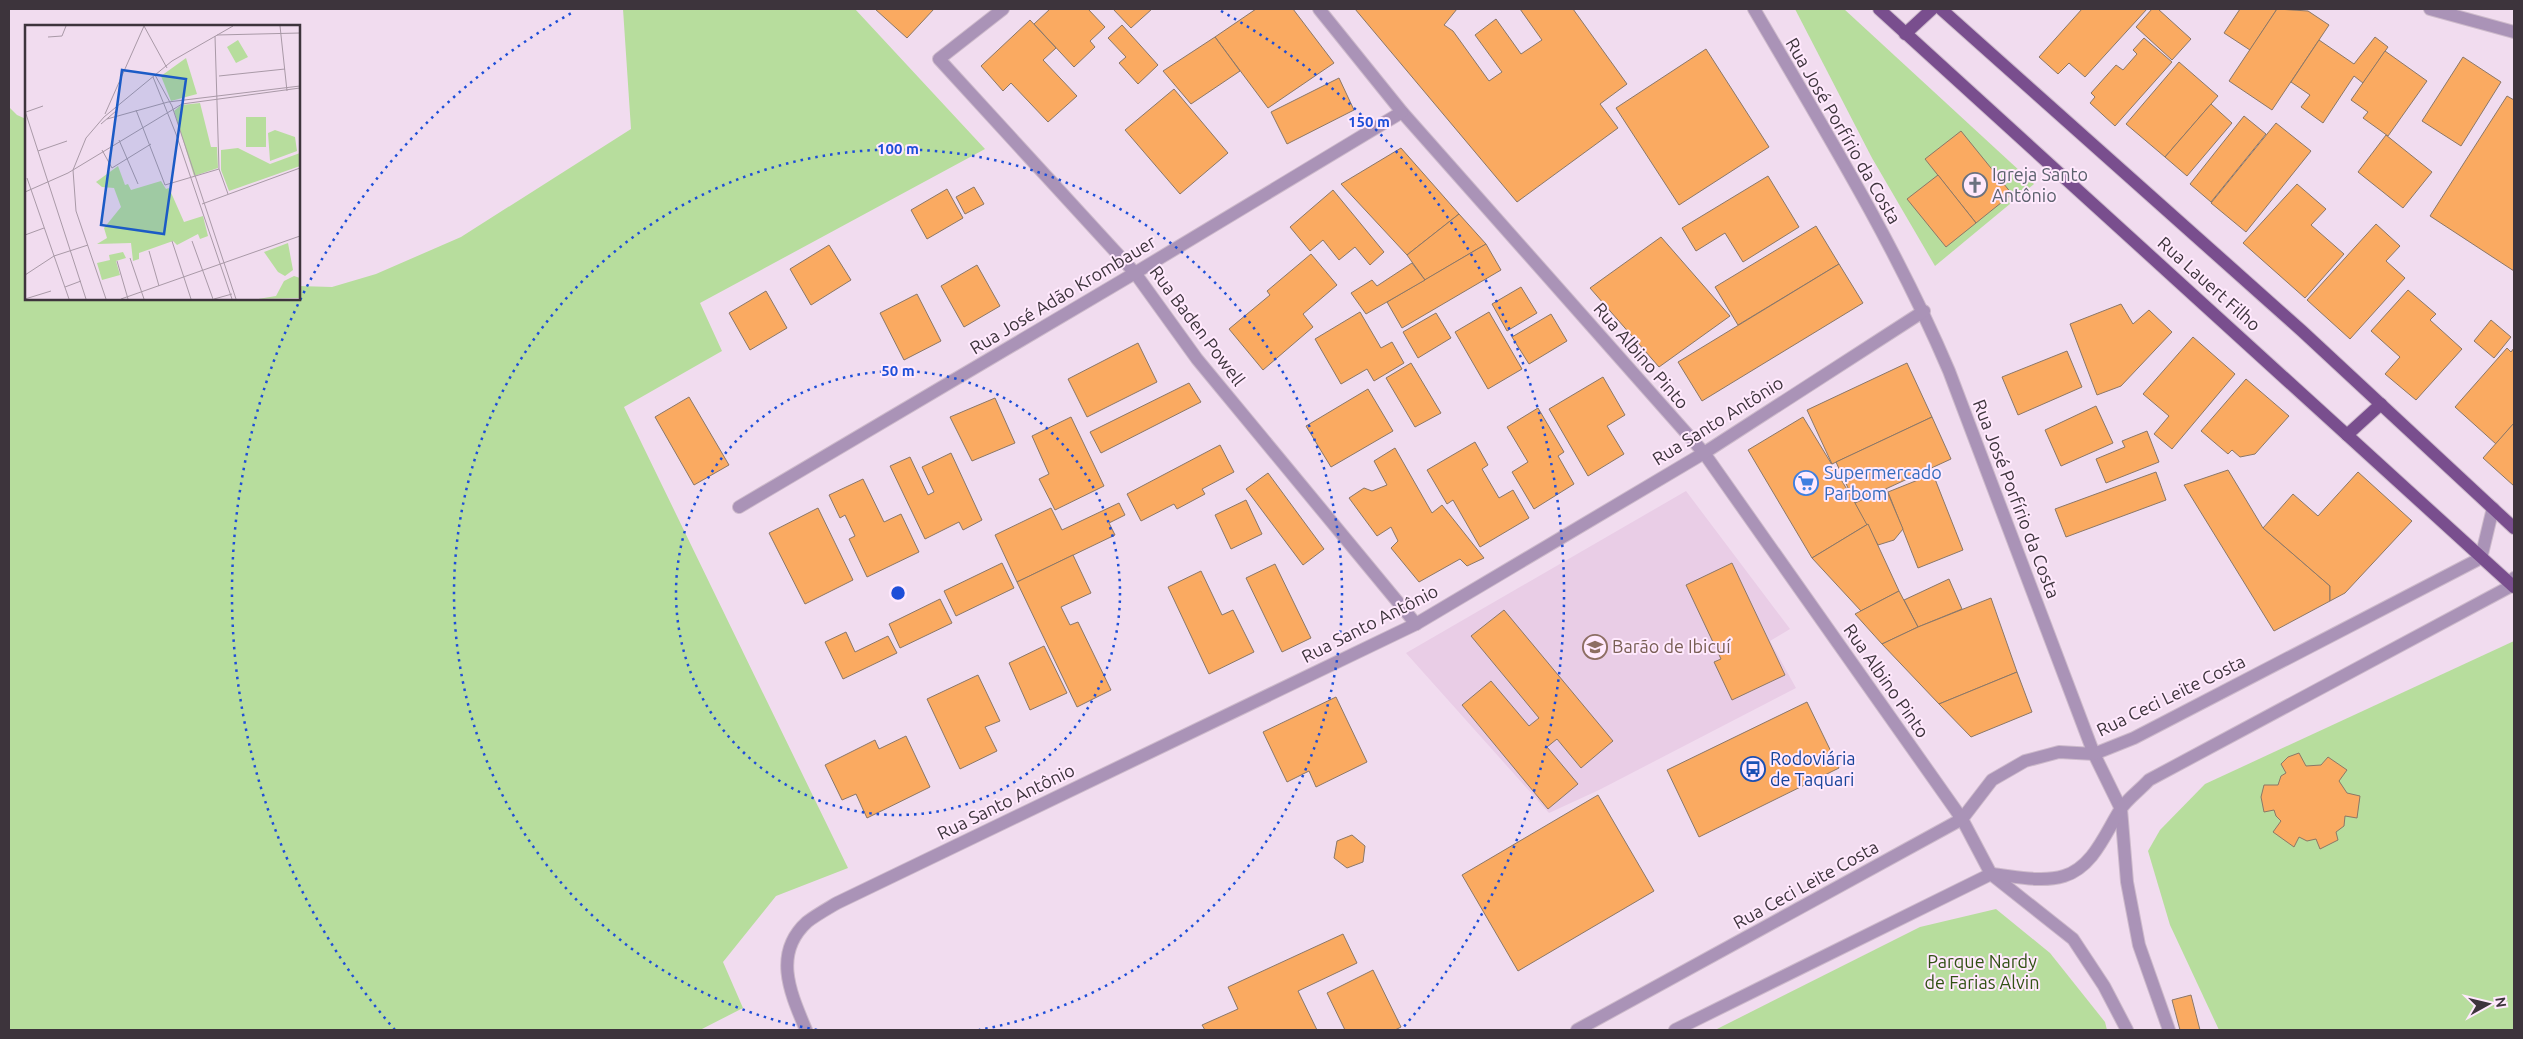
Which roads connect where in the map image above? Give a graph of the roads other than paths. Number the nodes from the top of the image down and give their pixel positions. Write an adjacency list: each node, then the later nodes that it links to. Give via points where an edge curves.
1 (1003, 9): 11 (street, Rua Baden Powell, via 939,59)
2 (1319, 9): 10 (street, Rua Albino Pinto)
3 (1754, 9): 12 (street, Rua José Porfírio da Costa, via 1823,126)
4 (1879, 9): 9 (main road, Rua Lauert Filho)
5 (1932, 9): 9 (main road)
6 (1941, 9): 13 (main road, Rua Lauert Filho)
7 (2430, 9): 8 (street)
8 (2514, 32)
9 (1905, 34): 14 (main road, Rua Lauert Filho, via 2274,365)
10 (1402, 112): 11 (street, Rua José Adão Krombauer); 15 (street, Rua Albino Pinto)
11 (1135, 273): 16 (street, Rua José Adão Krombauer); 21 (street, Rua Baden Powell, via 1197,359)
12 (1924, 311): 15 (street, Rua Santo Antônio); 22 (street, Rua José Porfírio da Costa)
13 (2381, 404): 14 (main road); 17 (main road, Rua Lauert Filho)
14 (2347, 436): 19 (main road, Rua Lauert Filho)
15 (1704, 453): 21 (street, Rua Santo Antônio); 24 (street, Rua Albino Pinto)
16 (739, 507)
17 (2493, 508): 18 (main road, Rua Lauert Filho); 19 (street)
18 (2514, 528)
19 (2481, 558): 20 (main road, Rua Lauert Filho); 22 (street, Rua Ceci Leite Costa, via 2134,738)
20 (2514, 583): 23 (street, via 2150,780)
21 (1416, 624): 26 (street, Rua Santo Antônio, via 846,899 807,923 792,944 786,967 789,990)
22 (2094, 754): 23 (street, Rua José Porfírio da Costa); 24 (street, Rua Ceci Leite Costa, via 2059,752 2025,761 1992,780)
23 (2121, 809): 25 (street, via 2109,832 2082,866 2064,876 2040,878); 30 (street, Rua José Porfírio da Costa, via 2126,882 2139,945)
24 (1962, 818): 25 (street, Rua Albino Pinto); 27 (street, Rua Ceci Leite Costa)
25 (1991, 874): 28 (street); 29 (street, via 2073,939 2104,986)
26 (806, 1030)
27 (1577, 1030)
28 (1675, 1030)
29 (2127, 1030)
30 (2169, 1030)

